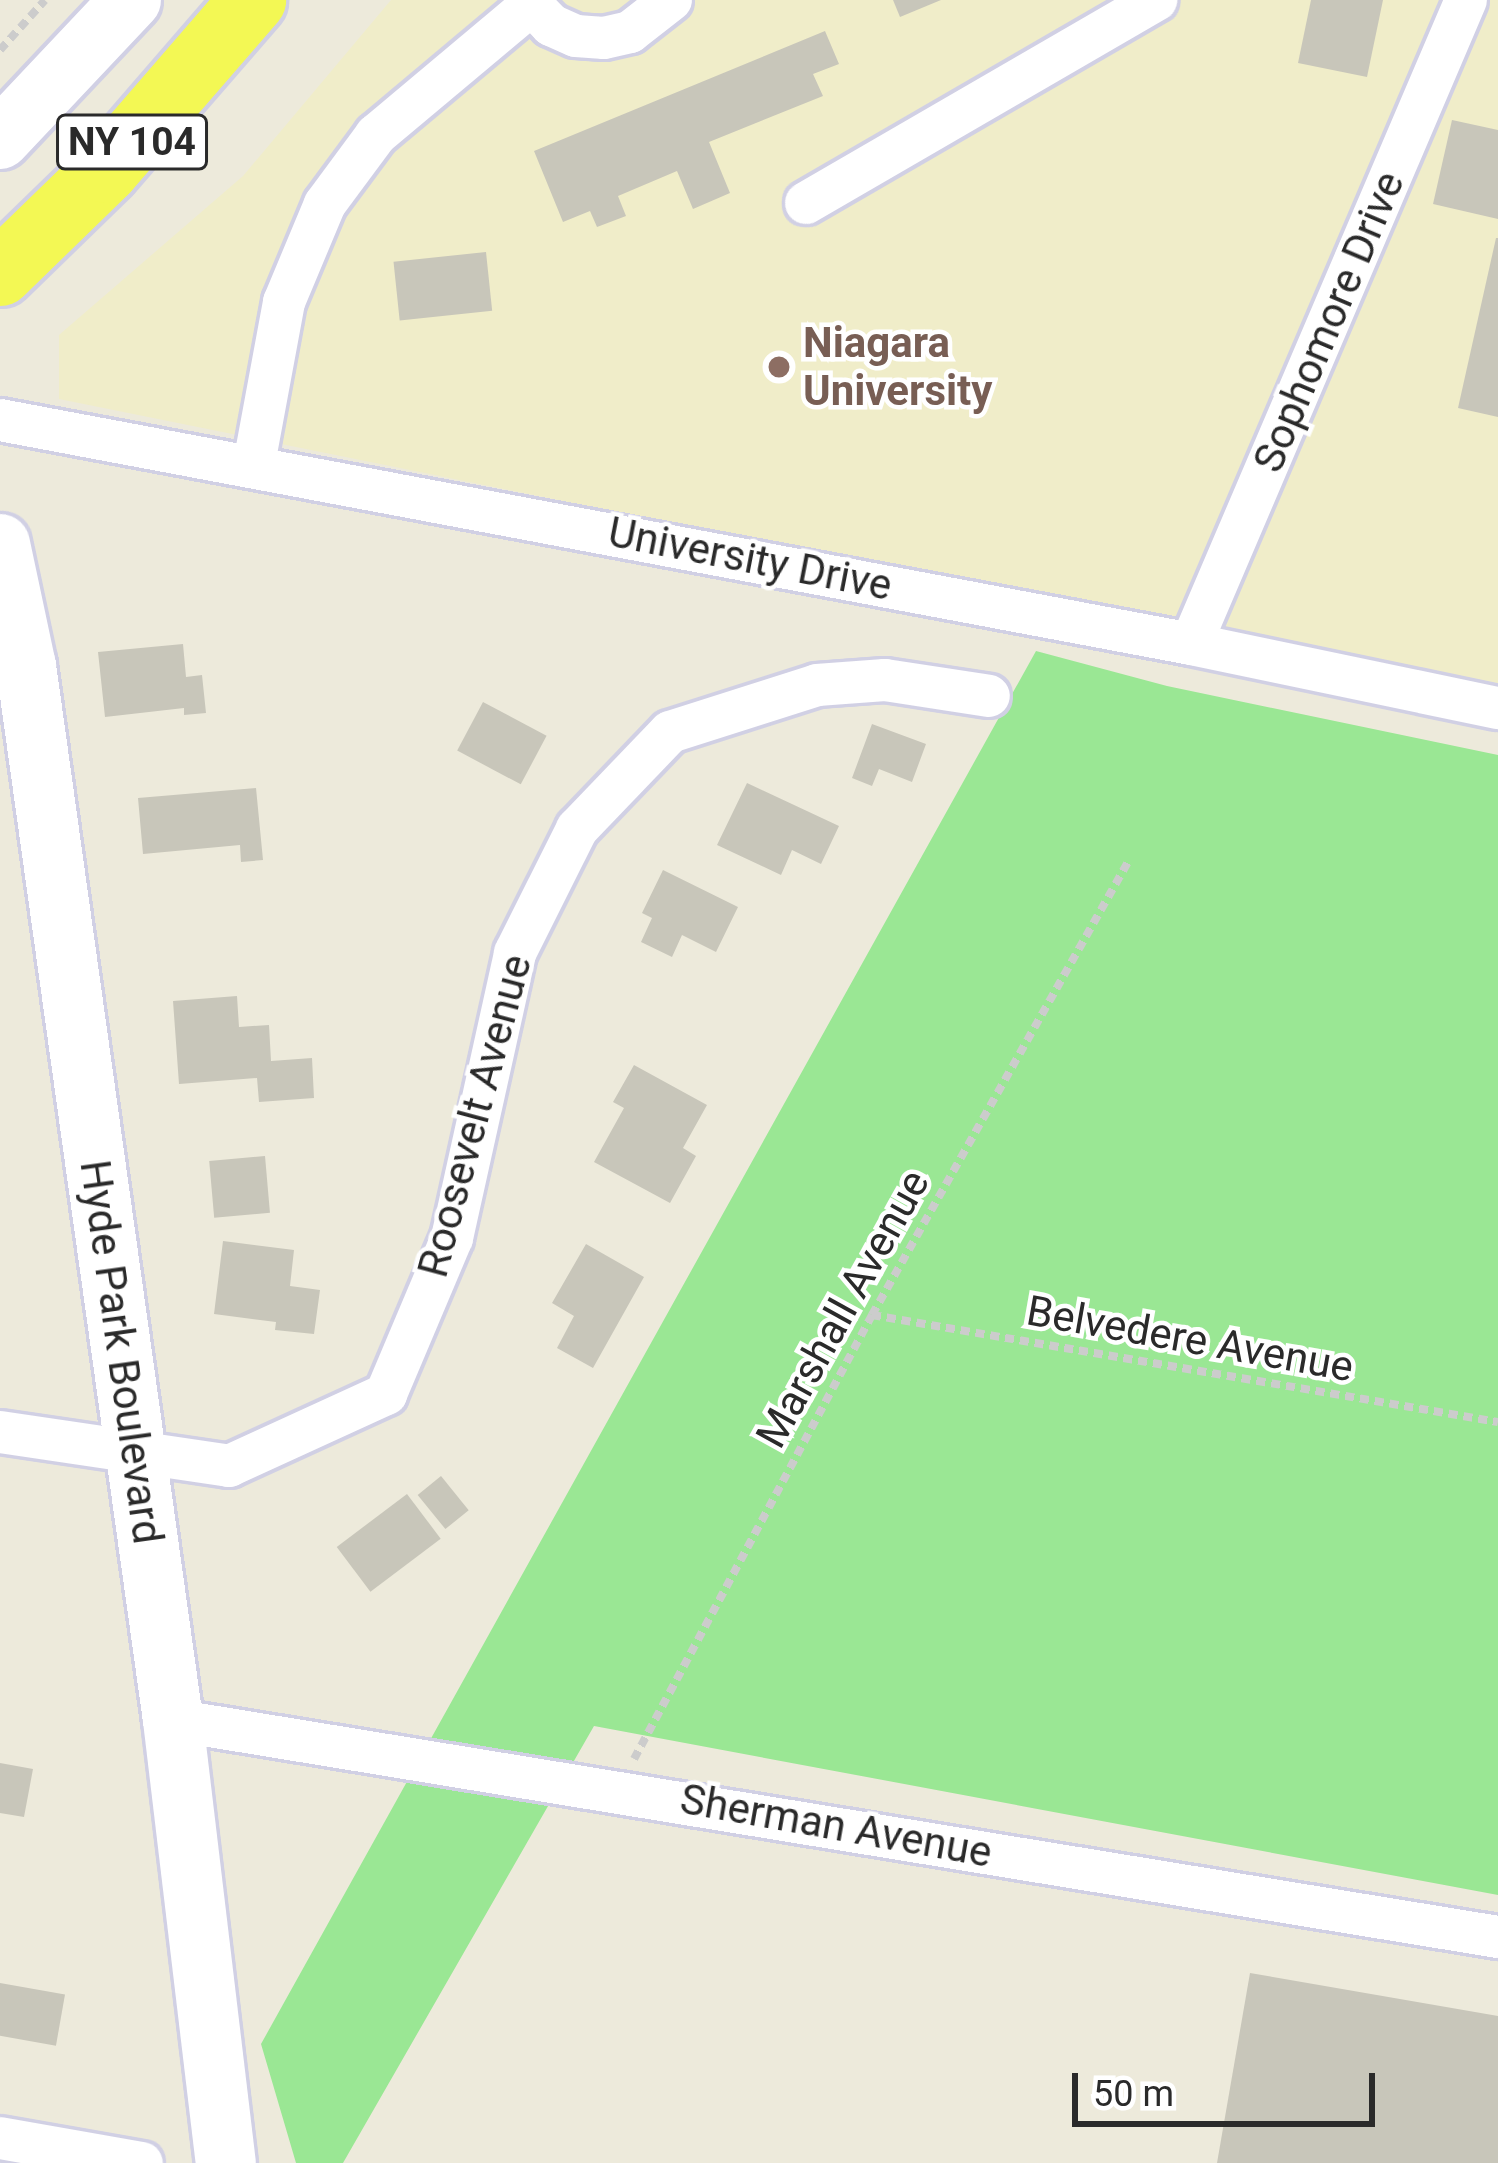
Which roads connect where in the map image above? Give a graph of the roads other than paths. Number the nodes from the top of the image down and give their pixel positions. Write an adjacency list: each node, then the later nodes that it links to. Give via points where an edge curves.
1 (131, 0): 7 (main road)
2 (253, 0): 9 (main road, NY 104, via 106,170)
3 (671, 0): 6 (street, via 643,26 604,38 576,36)
4 (1156, 0): 8 (street)
5 (1466, 0): 13 (street, Sophomore Drive)
6 (528, 3): 11 (street, via 376,135 325,204 284,302)
7 (0, 139)
8 (806, 203)
9 (0, 273)
10 (0, 420): 11 (street, University Drive)
11 (254, 464): 13 (street, University Drive)
12 (0, 544): 17 (main road, Hyde Park Boulevard, via 26,666)
13 (1191, 644): 15 (street, University Drive)
14 (989, 697): 17 (street, Roosevelt Avenue, via 885,680 817,685 670,733 577,830 515,952 452,1238 386,1394 229,1466)
15 (1498, 709)
16 (0, 1432): 17 (street, Roosevelt Avenue)
17 (136, 1455): 18 (main road, Hyde Park Boulevard)
18 (173, 1720): 19 (street, Sherman Avenue); 22 (main road, Hyde Park Boulevard)
19 (1498, 1937)
20 (0, 2138): 21 (street)
21 (142, 2163)
22 (226, 2163)

